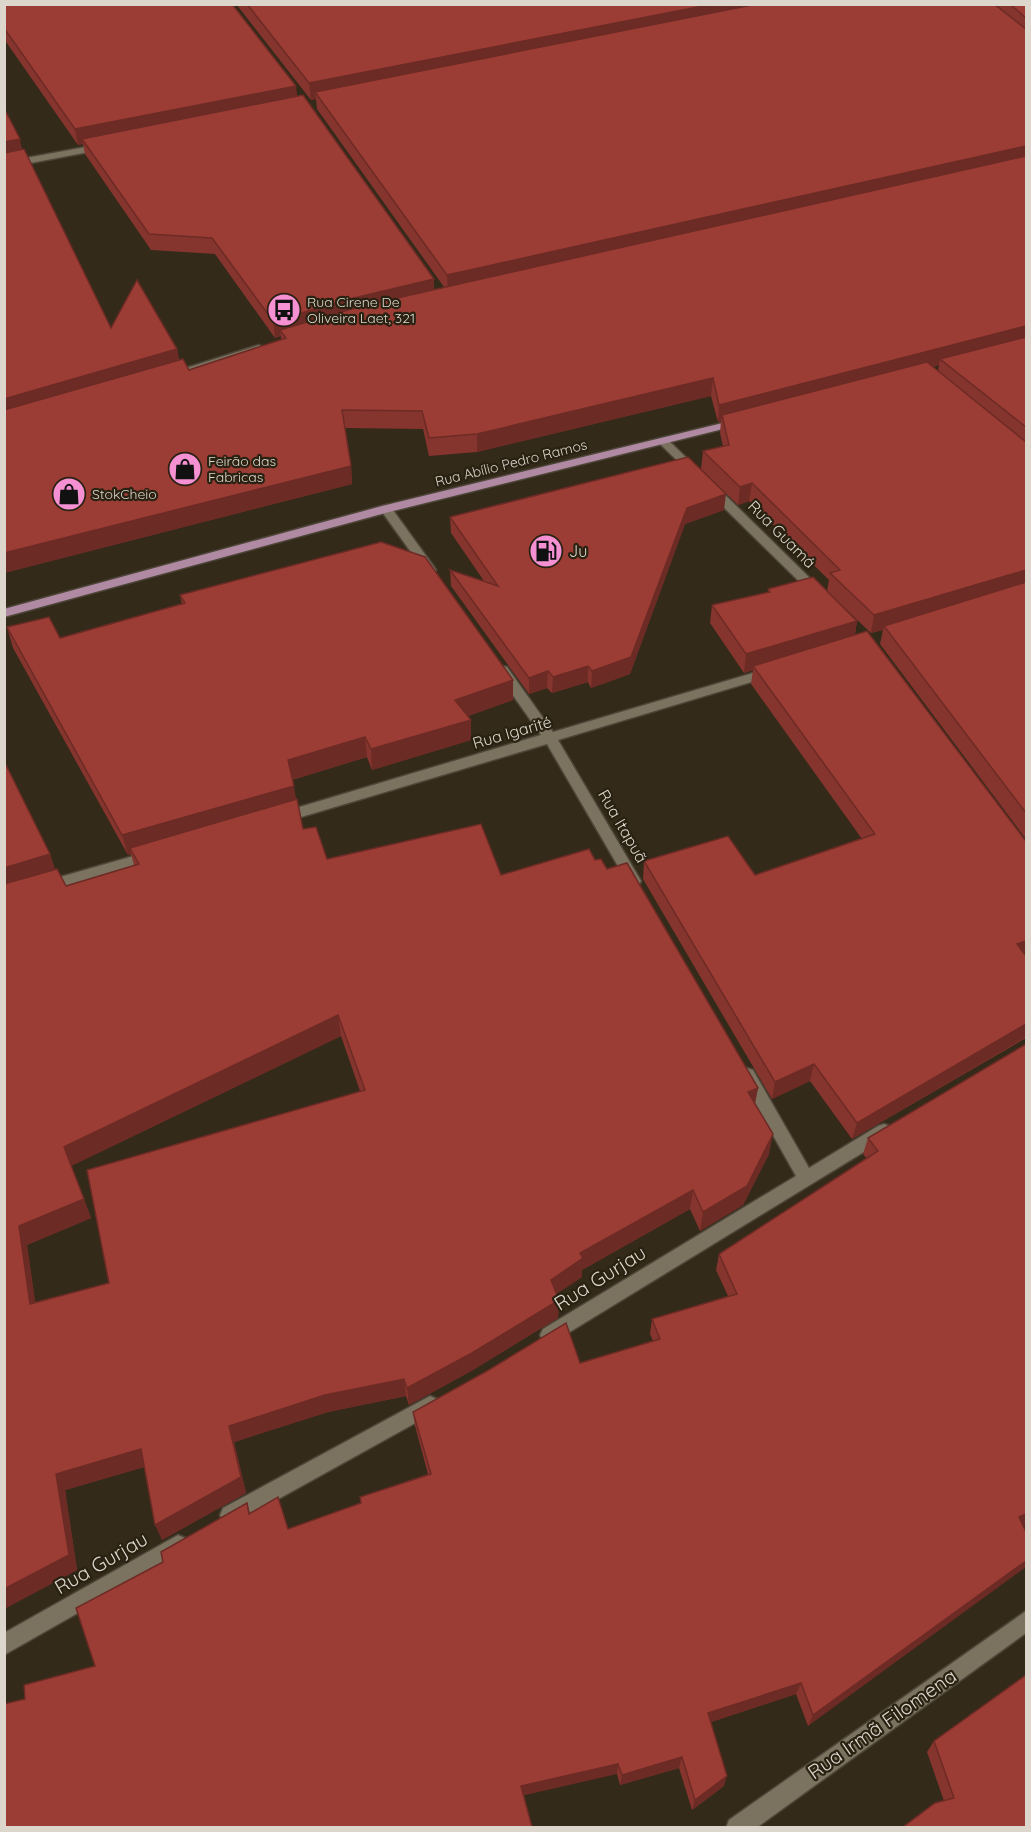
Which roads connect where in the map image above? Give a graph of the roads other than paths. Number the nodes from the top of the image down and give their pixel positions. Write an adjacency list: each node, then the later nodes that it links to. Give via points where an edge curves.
1 (110, 145): 2 (street)
2 (4, 165)
3 (271, 344): 4 (street)
4 (159, 378)
5 (755, 418): 6 (main road, Rua Abílio Pedro Ramos)
6 (664, 442): 7 (main road, Rua Abílio Pedro Ramos); 9 (street, Rua Guamá)
7 (386, 509): 8 (street); 10 (main road, Rua Abílio Pedro Ramos)
8 (441, 585)
9 (825, 600)
10 (4, 613)
11 (496, 662): 13 (street, Rua Itapuã)
12 (789, 666): 13 (street, Rua Igarité)
13 (551, 739): 14 (street, Rua Igarité); 16 (street, Rua Itapuã)
14 (266, 822)
15 (164, 852): 17 (street)
16 (640, 892)
17 (4, 899)
18 (741, 1065): 20 (street)
19 (896, 1124): 20 (street, Rua Gurjau)
20 (806, 1176): 21 (street, Rua Gurjau)
21 (531, 1346)
22 (449, 1395): 23 (street)
23 (218, 1522)
24 (198, 1533): 26 (street, Rua Gurjau)
25 (1026, 1621): 27 (street, Rua Irmã Filomena)
26 (4, 1645)
27 (737, 1827)

